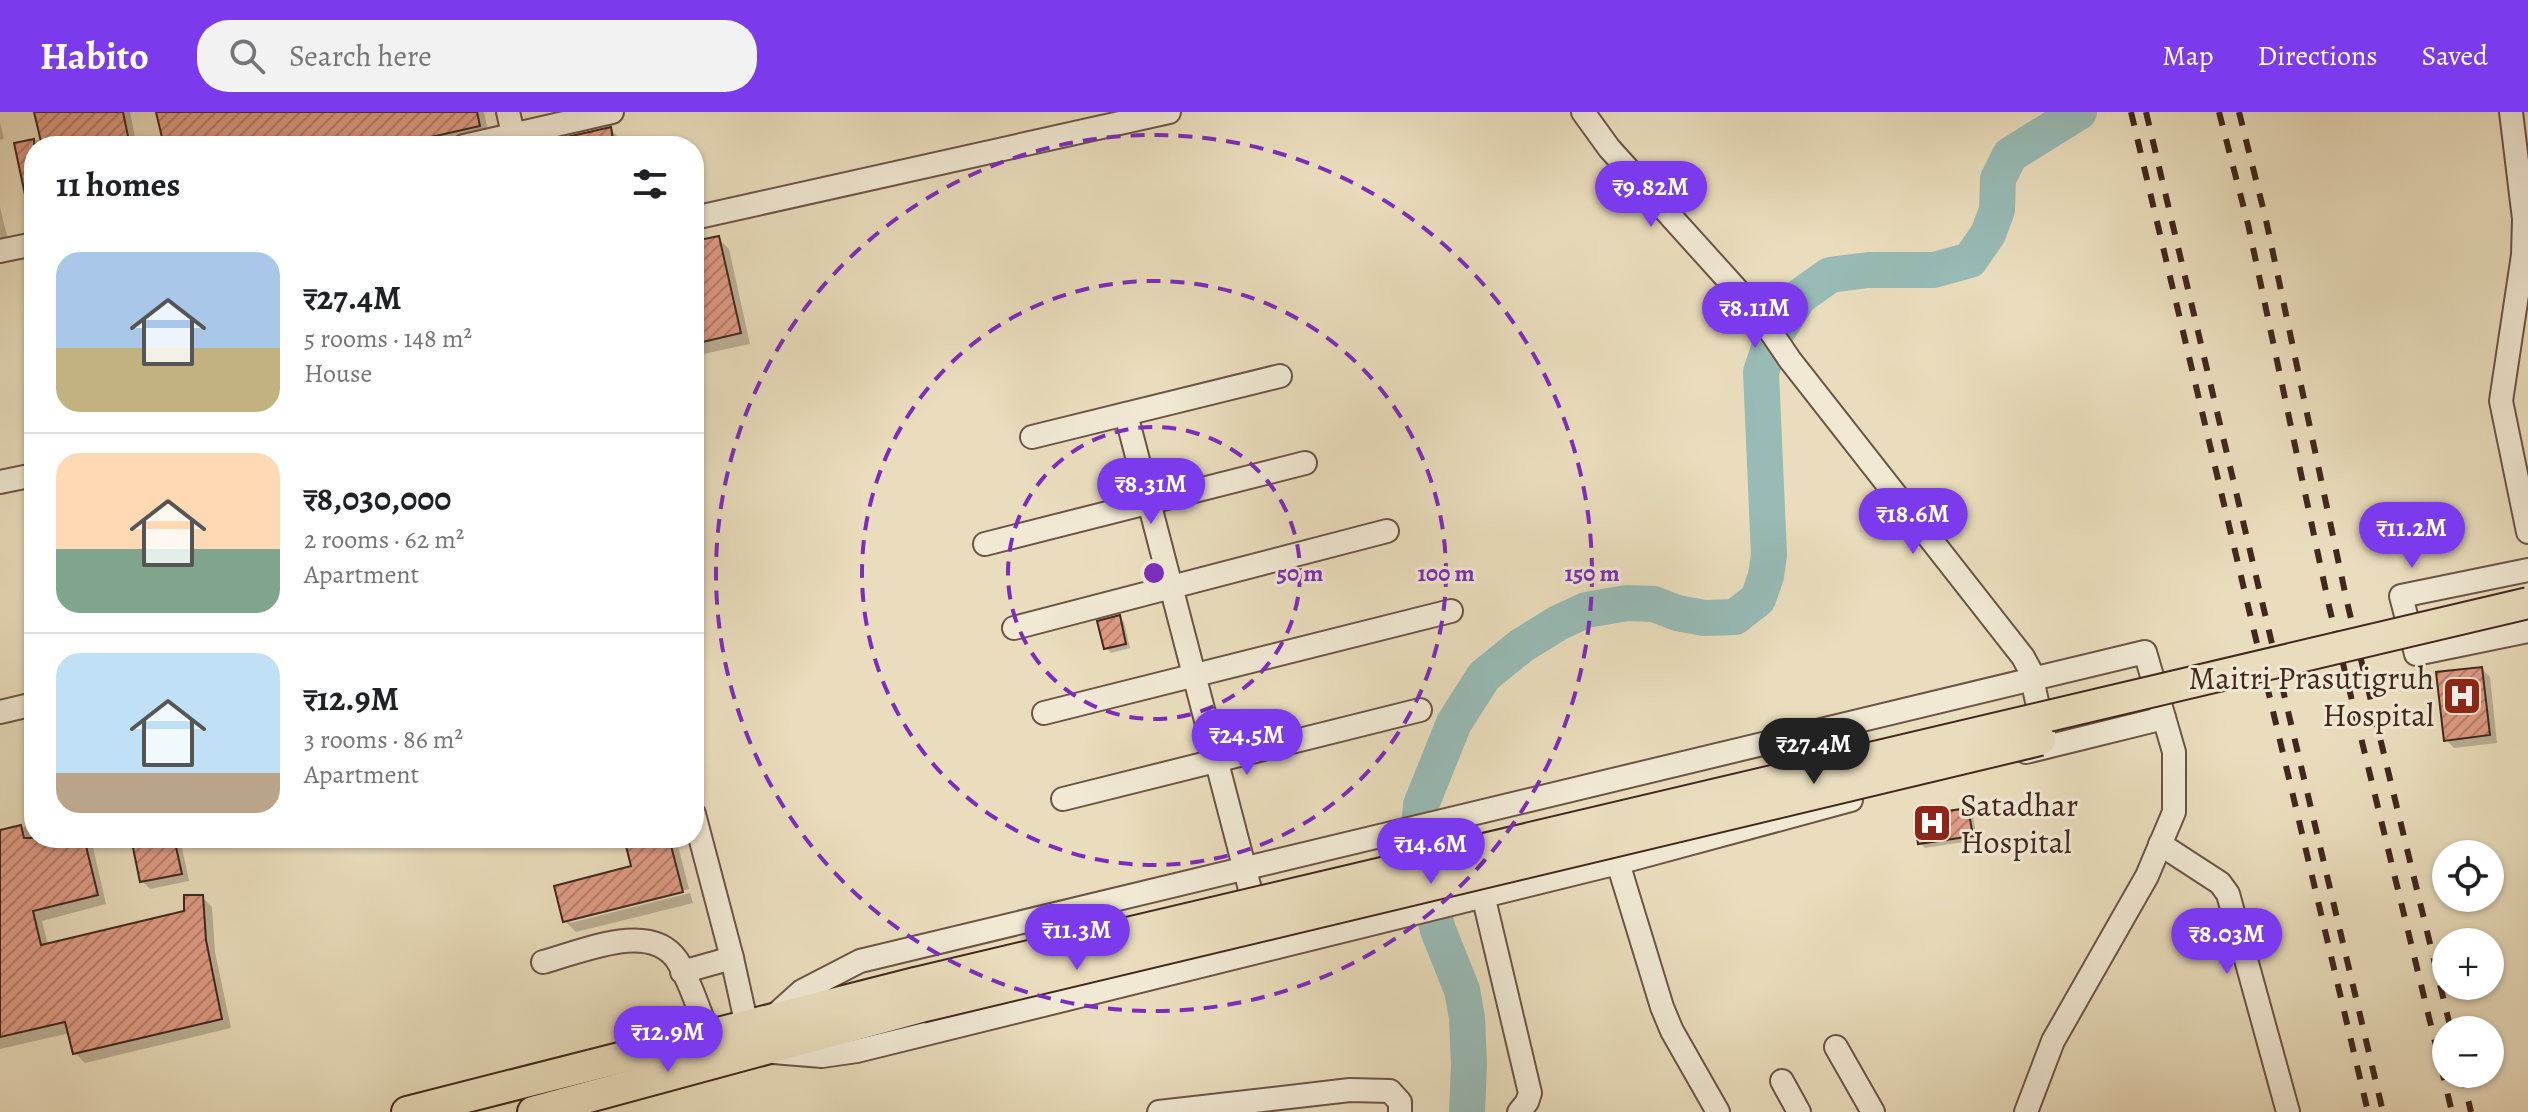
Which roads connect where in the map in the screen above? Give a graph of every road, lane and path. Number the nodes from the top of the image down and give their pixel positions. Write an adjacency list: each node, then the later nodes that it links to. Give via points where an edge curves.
1 (508, 112): 6 (street)
2 (612, 112): 7 (street)
3 (1169, 112): 8 (street)
4 (1583, 112): 30 (street, via 1609,148 1758,313 2023,657)
5 (2511, 112): 11 (street, via 2524,219)
6 (513, 136)
7 (528, 136)
8 (704, 216)
9 (24, 246): 10 (street)
10 (0, 251)
11 (2519, 340): 20 (street, via 2503,386 2503,417)
12 (1280, 376): 13 (street)
13 (1126, 414): 14 (street); 18 (street)
14 (1032, 437)
15 (1305, 463): 18 (street)
16 (24, 477): 17 (street)
17 (0, 482)
18 (1149, 503): 21 (street); 23 (street)
19 (1387, 531): 23 (street)
20 (2528, 532)
21 (985, 544)
22 (2528, 570): 28 (street, via 2401,596 2416,654)
23 (1171, 589): 27 (street); 29 (street)
24 (2528, 603): 48 (main road, bridge)
25 (1451, 611): 29 (street)
26 (2528, 623): 48 (main road, bridge)
27 (1014, 628)
28 (2528, 631)
29 (1194, 676): 34 (street); 37 (street)
30 (2032, 679): 35 (street, via 2145,652); 36 (street); 42 (street)
31 (24, 706): 33 (street)
32 (1420, 710): 37 (street)
33 (0, 712)
34 (1044, 713)
35 (2164, 718): 36 (street); 39 (street, via 2174,752 2174,812)
36 (2047, 746): 41 (street)
37 (1216, 761): 38 (street); 42 (street)
38 (1063, 799)
39 (2160, 844): 64 (street, via 2053,1041); 65 (street, via 2220,883 2228,894)
40 (703, 848): 45 (street)
41 (1618, 863): 43 (street); 61 (street, via 1662,1007)
42 (1244, 869): 44 (street); 49 (street, via 860,961 802,991)
43 (1479, 896): 44 (street); 60 (street, via 1530,1093)
44 (1266, 948): 49 (street, via 857,1051 822,1056)
45 (732, 958): 47 (street); 49 (street)
46 (543, 962): 47 (street, via 643,939 665,947)
47 (682, 972): 50 (street)
48 (918, 995): 49 (main road)
49 (757, 1032): 50 (main road); 55 (main road)
50 (709, 1035): 52 (main road)
51 (1836, 1047): 63 (street)
52 (560, 1073): 55 (street); 56 (main road)
53 (1782, 1081): 62 (street)
54 (1315, 1103): 58 (street); 59 (street, via 1350,1090 1390,1091 1400,1102)
55 (566, 1108): 57 (main road)
56 (407, 1112)
57 (533, 1112)
58 (1159, 1112)
59 (1400, 1112)
60 (1519, 1112)
61 (1718, 1112)
62 (1799, 1112)
63 (1873, 1112)
64 (2026, 1112)
65 (2288, 1112)

